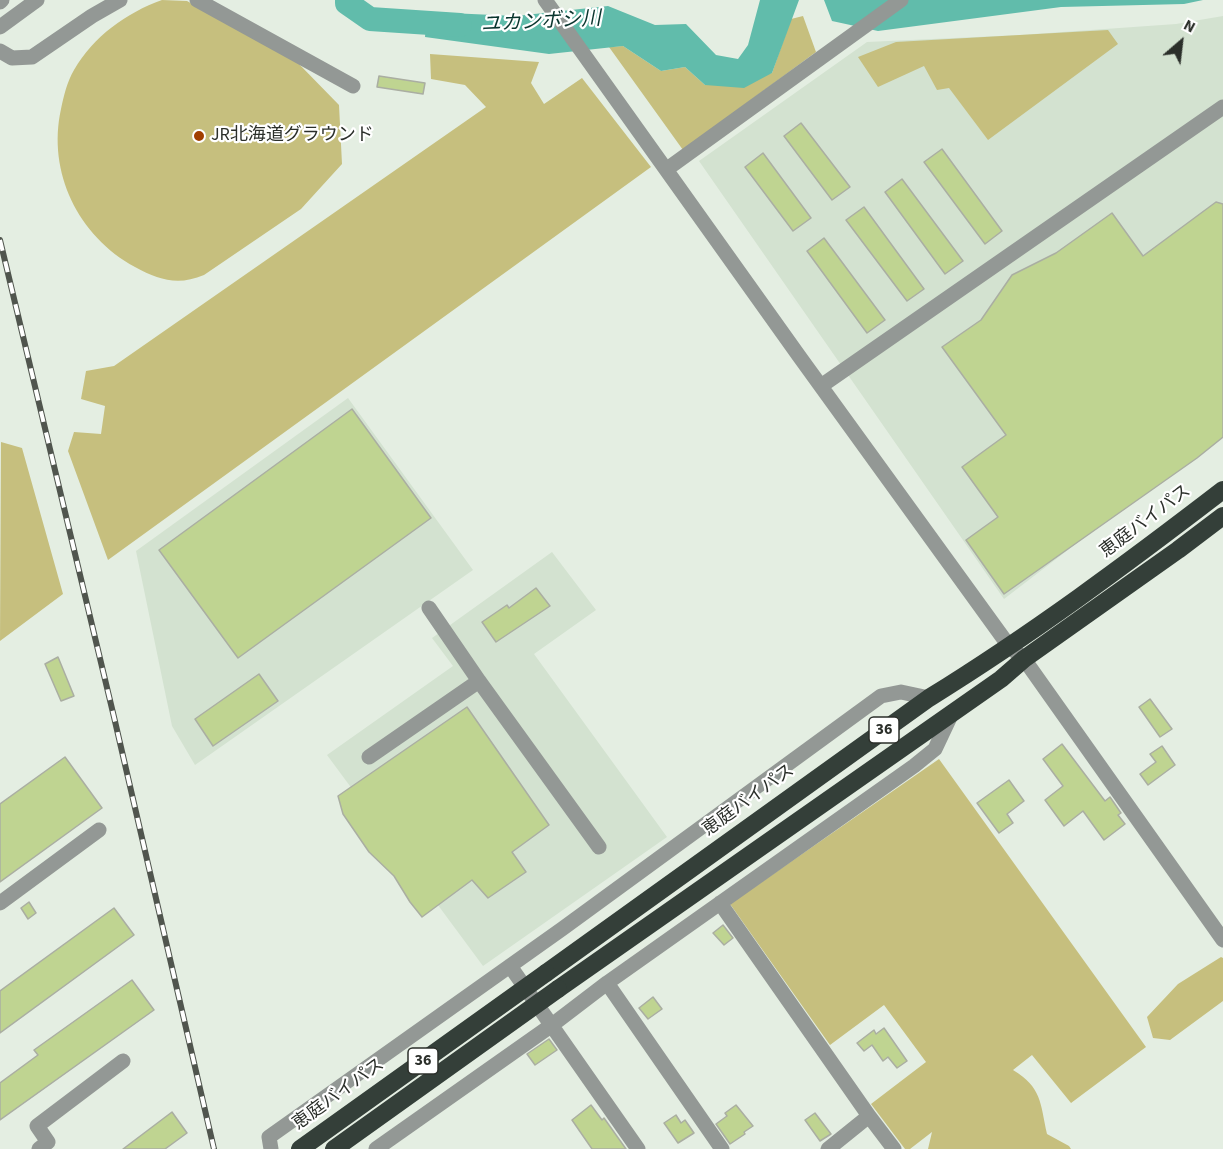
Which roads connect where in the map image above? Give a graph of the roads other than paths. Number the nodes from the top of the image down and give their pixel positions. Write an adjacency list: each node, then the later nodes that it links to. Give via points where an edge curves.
1 (37, 0): 6 (street)
2 (120, 0): 7 (street, via 32,57 12,58)
3 (197, 0): 8 (street)
4 (901, 0): 10 (street)
5 (548, 4): 10 (street)
6 (0, 27)
7 (0, 51)
8 (353, 86)
9 (1223, 107): 11 (street)
10 (667, 169): 11 (street)
11 (821, 386): 15 (street)
12 (1223, 490): 15 (highway, 恵庭バイパス / 36)
13 (1223, 516): 16 (highway, 36)
14 (429, 608): 17 (street)
15 (1010, 646): 16 (street); 18 (highway, 恵庭バイパス / 36)
16 (1024, 659): 19 (highway, 36); 25 (street)
17 (478, 681): 20 (street); 22 (street)
18 (929, 698): 26 (street, via 901,692 881,696); 33 (highway, 恵庭バイパス / 36, bridge)
19 (953, 710): 24 (street, via 935,749); 34 (highway, 36, bridge)
20 (369, 757)
21 (99, 830): 23 (street)
22 (599, 847)
23 (0, 903)
24 (720, 903): 27 (street); 30 (street)
25 (1223, 940)
26 (510, 966): 28 (street); 31 (street)
27 (607, 982): 28 (street); 37 (street)
28 (552, 1025): 35 (street); 36 (street)
29 (123, 1061): 32 (street, via 37,1126 48,1142)
30 (869, 1116): 38 (street); 39 (street)
31 (270, 1143)
32 (39, 1149)
33 (300, 1149)
34 (334, 1149)
35 (376, 1149)
36 (638, 1149)
37 (722, 1149)
38 (828, 1149)
39 (894, 1149)

